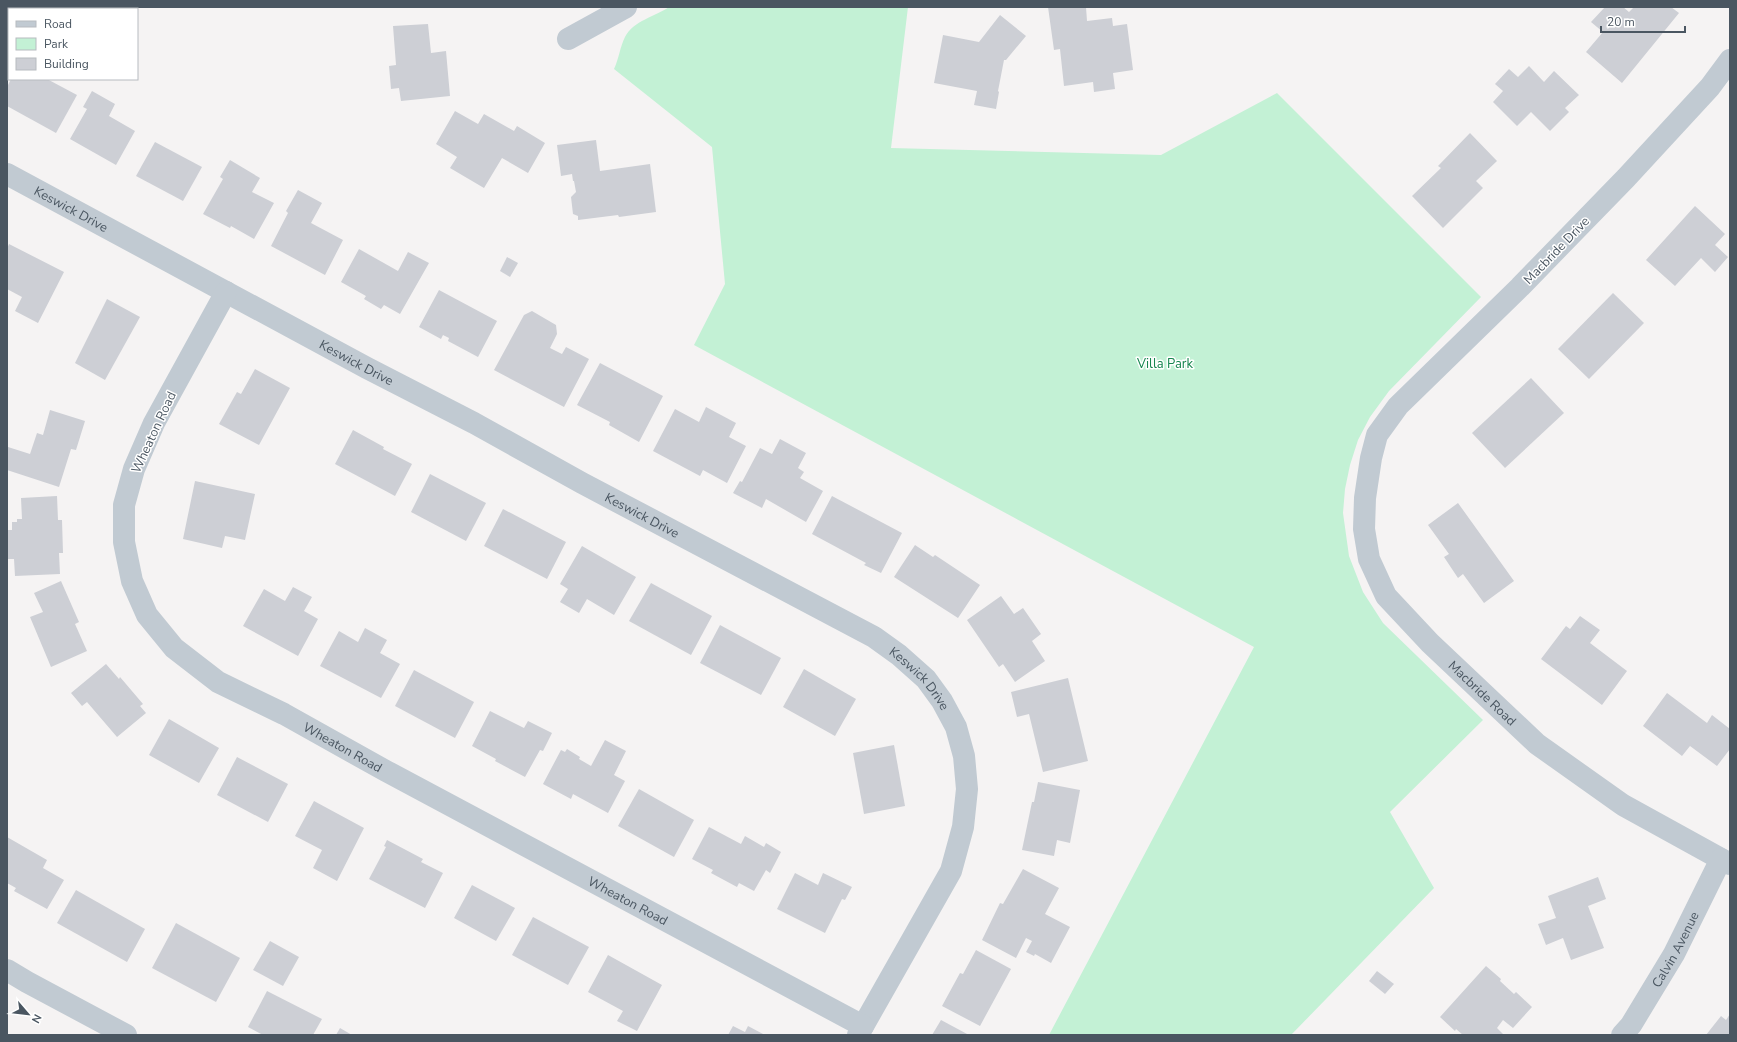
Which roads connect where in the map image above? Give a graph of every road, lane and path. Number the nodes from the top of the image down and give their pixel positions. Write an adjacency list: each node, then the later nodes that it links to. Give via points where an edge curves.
1 (626, 7): 2 (street)
2 (568, 40)
3 (1730, 60): 6 (street, Macbride Drive, via 1710,87 1626,178 1520,287 1398,406)
4 (7, 174): 5 (street, Keswick Drive)
5 (226, 292): 9 (street, Wheaton Road, via 154,424 134,469 124,505 124,542 132,581 147,615 174,648 218,682 284,714); 9 (street, Keswick Drive, via 874,637 926,678 956,727 964,756 967,789 963,827 951,871)
6 (1378, 435): 7 (street, Macbride Road, via 1371,458 1365,498 1364,529 1369,559 1386,596 1430,643 1537,744 1623,805)
7 (1725, 862): 11 (street, Calvin Avenue, via 1674,954 1631,1025)
8 (7, 970): 10 (street)
9 (861, 1031)
10 (126, 1035)
11 (1622, 1035)

